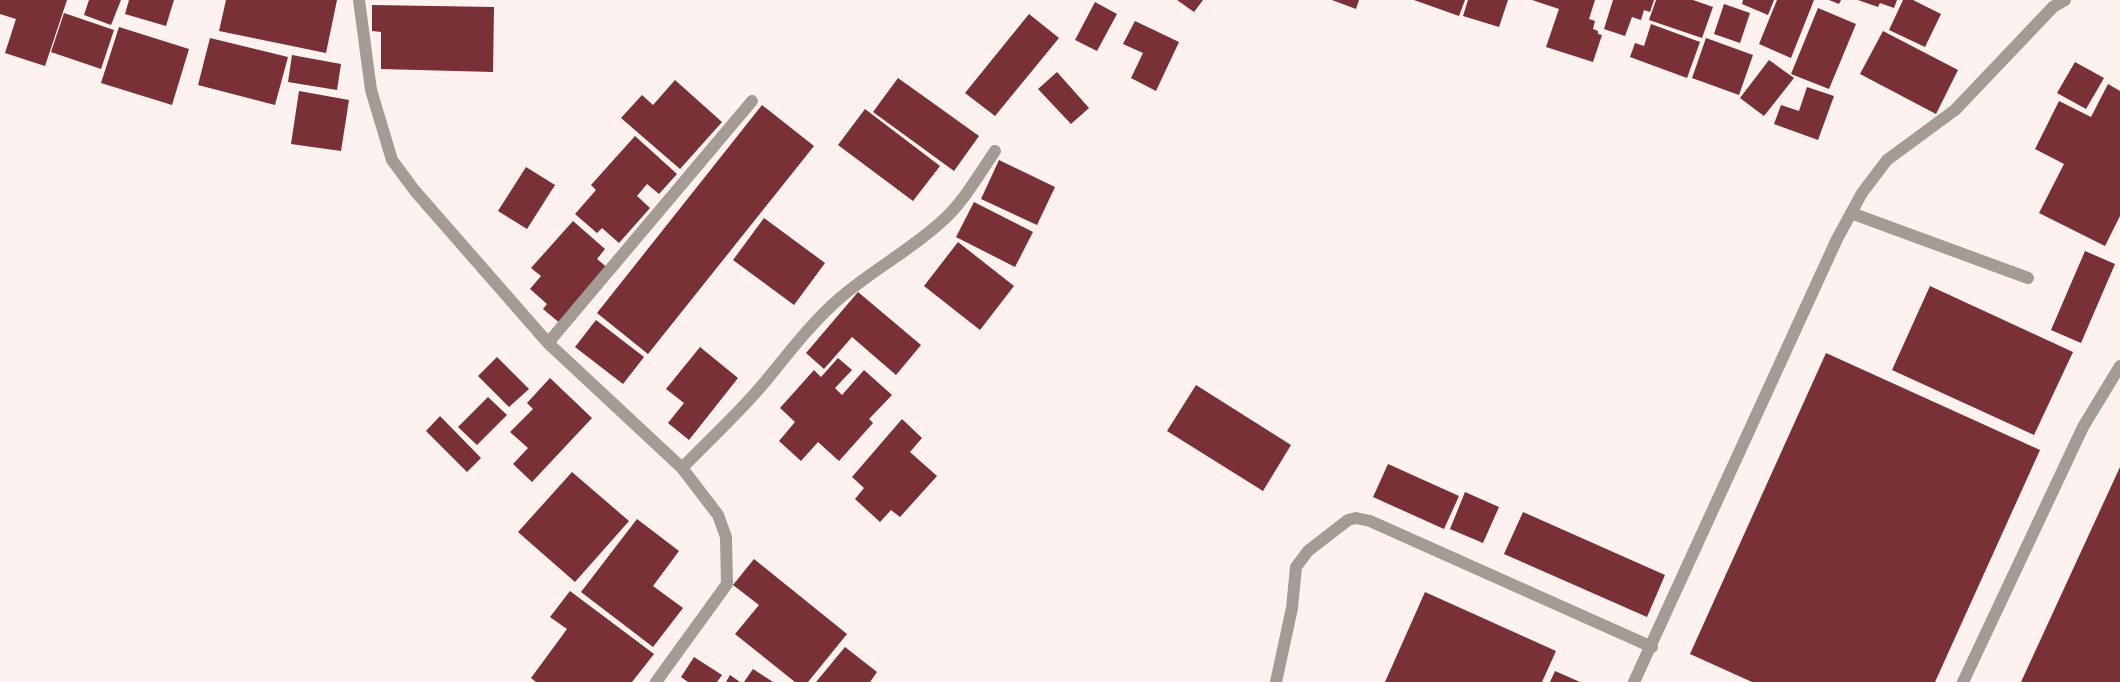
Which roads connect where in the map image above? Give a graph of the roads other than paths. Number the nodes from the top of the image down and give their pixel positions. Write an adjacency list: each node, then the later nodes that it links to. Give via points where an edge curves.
1 (359, 0): 7 (street, via 371,90 392,160 415,191)
2 (2066, 0): 5 (street, via 2053,7 1955,110 1887,160)
3 (752, 101): 7 (street)
4 (996, 151): 9 (street, via 960,203 922,238 839,298 793,346 763,384)
5 (1851, 212): 6 (street); 10 (street, via 1747,433)
6 (2028, 278)
7 (548, 344): 9 (street)
8 (2120, 366): 14 (street, via 2083,427)
9 (682, 468): 11 (street, via 718,515 726,537 727,584)
10 (1652, 647): 12 (street, via 1370,521 1356,518 1348,520 1308,551 1296,567 1292,608); 13 (street)
11 (656, 682)
12 (1276, 682)
13 (1634, 682)
14 (1963, 682)

